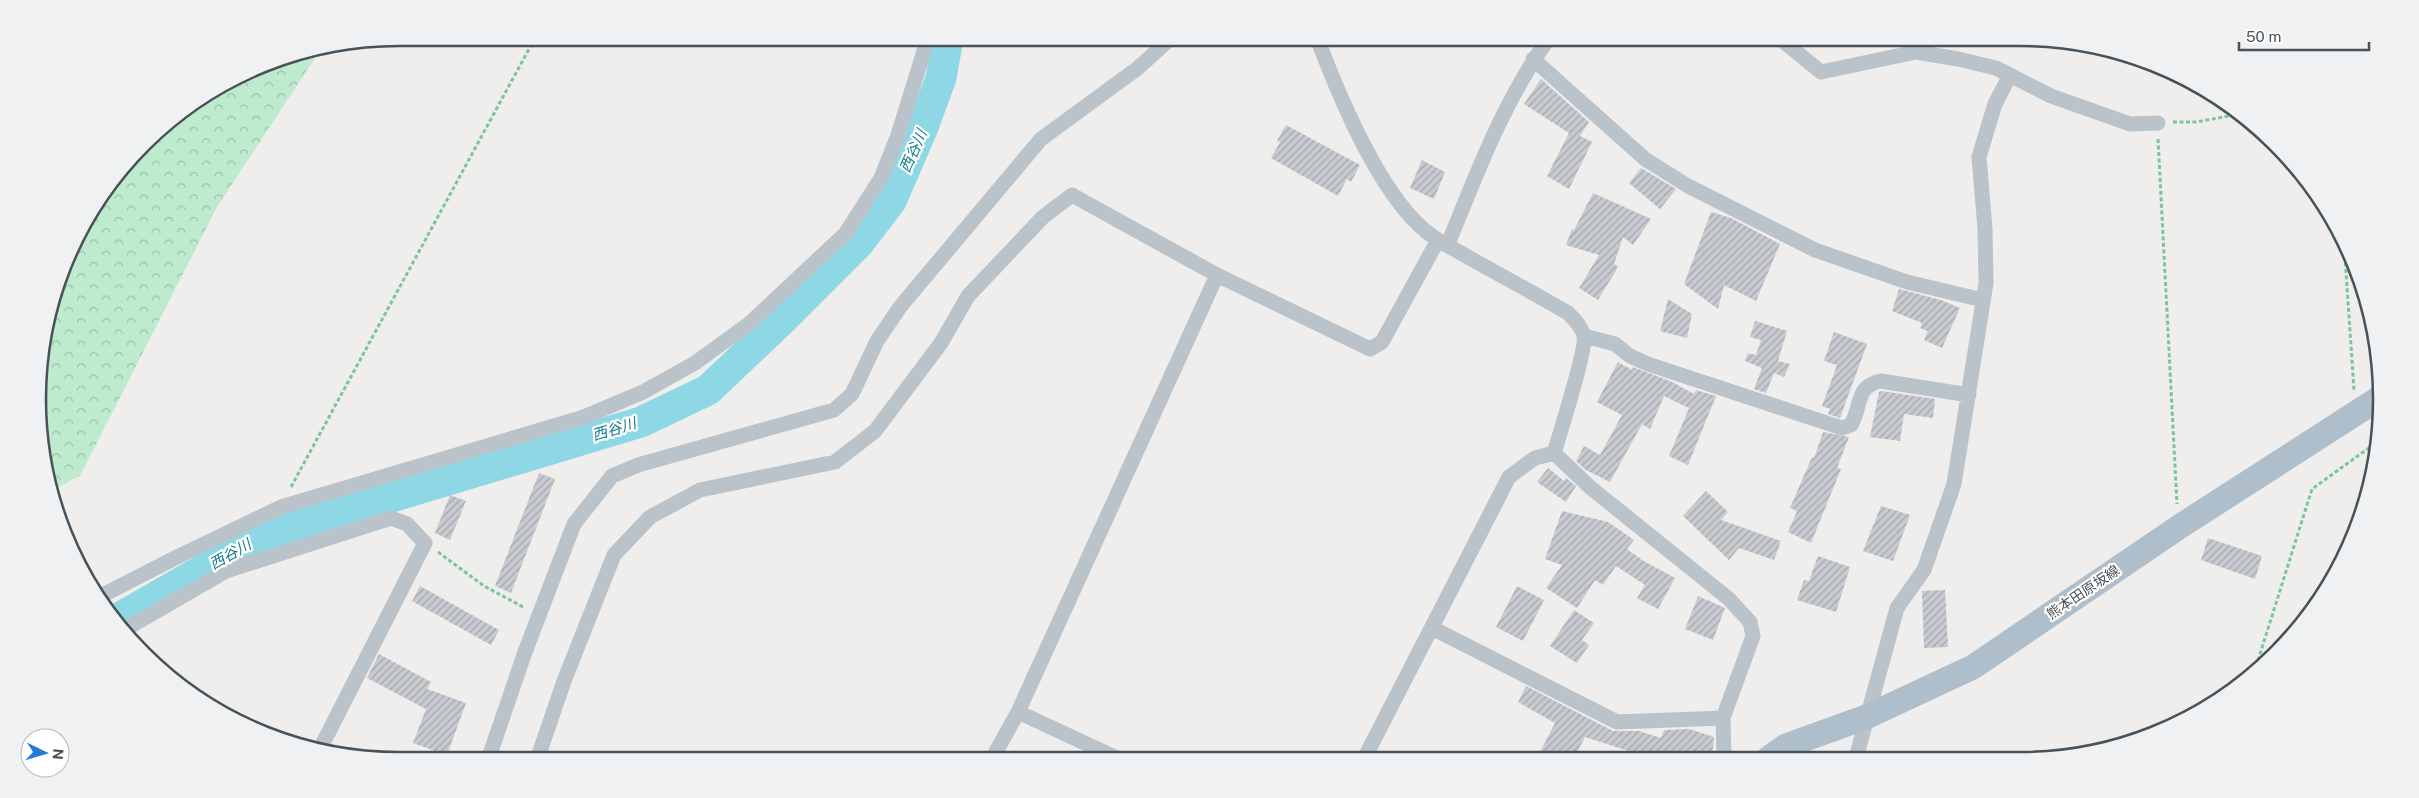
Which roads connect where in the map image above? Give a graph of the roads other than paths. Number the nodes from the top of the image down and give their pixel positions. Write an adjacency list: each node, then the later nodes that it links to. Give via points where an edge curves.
1 (926, 46): 16 (street, via 881,178 845,234 750,323 695,363 643,392 584,417 281,507)
2 (1162, 46): 23 (street, via 1138,68 1042,139 900,307 876,340 852,394 834,410 638,465 612,476 574,524)
3 (1320, 46): 9 (street, via 1378,172 1416,221)
4 (1543, 46): 6 (street)
5 (1789, 46): 7 (street, via 1821,72 1916,52 1996,68)
6 (1533, 59): 9 (street); 11 (street, via 1645,159 1688,186 1815,250 1907,282)
7 (2010, 75): 8 (street, via 2051,96 2130,124); 11 (street, via 1995,104 1979,157 1985,230 1986,283)
8 (2158, 123)
9 (1443, 242): 10 (street, via 1382,342 1370,349); 12 (street, via 1568,313 1578,322)
10 (1217, 275): 19 (street); 24 (street, via 1072,195 1043,217 968,296 941,344 875,431 835,462 700,490 650,516 614,555)
11 (1983, 300): 13 (street)
12 (1584, 336): 13 (street, via 1615,344 1648,364 1842,428 1851,424 1862,393 1873,383 1881,381); 15 (street)
13 (1969, 395): 21 (street, via 1954,484 1924,570 1897,608)
14 (2372, 408): 21 (main road, 熊本田原坂線, via 2178,527 1973,667)
15 (1554, 452): 18 (street, via 1535,458 1509,477); 20 (street, via 1591,488 1729,599 1750,622 1753,636)
16 (105, 594)
17 (130, 627): 22 (street, via 226,572 391,518 407,524 425,542)
18 (1432, 628): 20 (street, via 1617,722); 27 (street)
19 (1018, 712): 25 (street); 26 (street)
20 (1723, 718): 28 (street)
21 (1866, 718): 29 (main road, 熊本田原坂線, via 1786,746); 30 (street)
22 (322, 743)
23 (491, 752)
24 (540, 752)
25 (996, 752)
26 (1104, 752)
27 (1368, 752)
28 (1724, 752)
29 (1778, 752)
30 (1858, 752)

